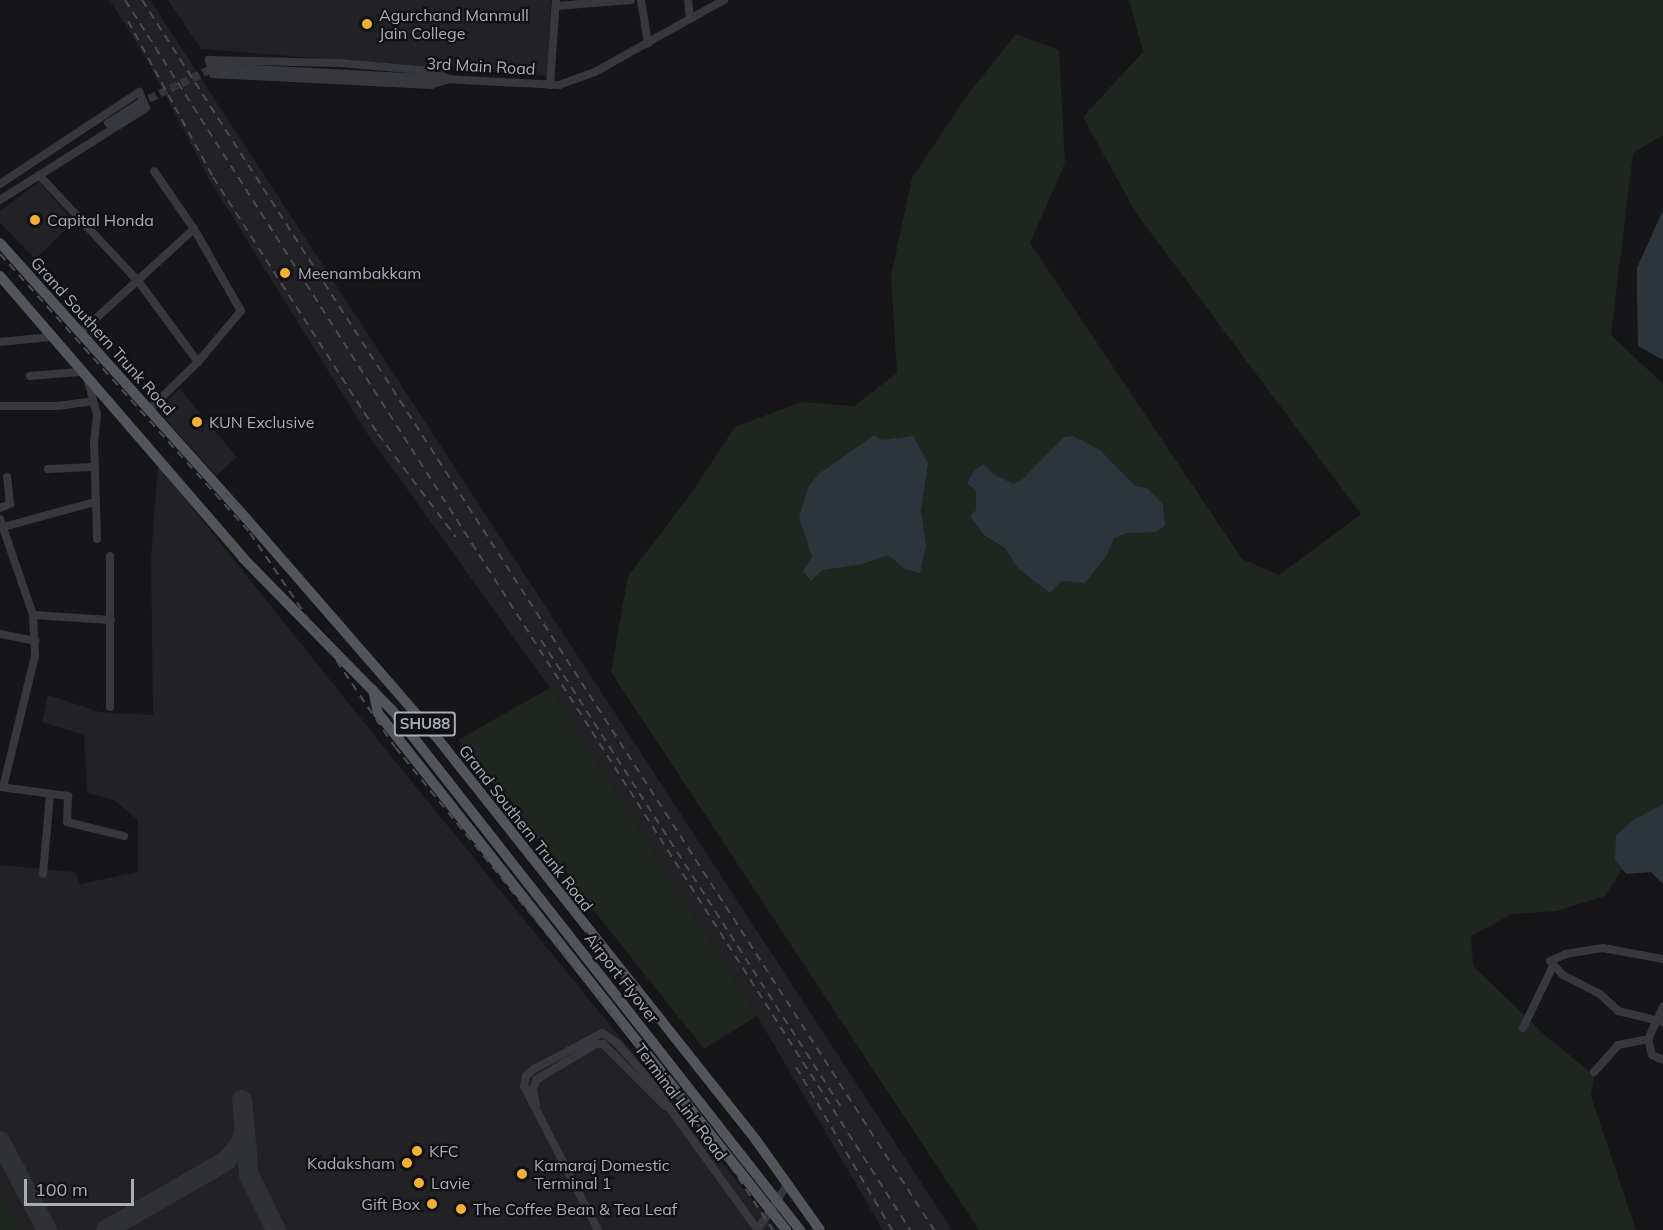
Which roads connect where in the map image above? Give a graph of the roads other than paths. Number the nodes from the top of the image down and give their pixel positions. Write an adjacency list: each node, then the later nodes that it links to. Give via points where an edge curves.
1 (592, 0): 2 (street); 6 (street)
2 (631, 0)
3 (641, 0): 8 (street)
4 (688, 0): 7 (street)
5 (724, 0): 7 (street, 3rd Main Road)
6 (556, 3): 11 (street)
7 (690, 18): 8 (street, 3rd Main Road)
8 (648, 43): 11 (street, 3rd Main Road, via 595,72)
9 (216, 67): 10 (street, 3rd Main Road)
10 (449, 79): 10 (street, via 431,85 213,74 209,60 358,65 432,71); 11 (street, 3rd Main Road)
11 (550, 85)
12 (138, 104): 16 (street)
13 (154, 171): 18 (street)
14 (39, 175): 15 (street, via 146,108 140,92); 17 (street); 21 (street)
15 (0, 184)
16 (0, 194)
17 (0, 200)
18 (194, 229): 21 (street); 25 (street, via 241,311)
19 (0, 243): 22 (main road, Grand Southern Trunk Road / SHU88)
20 (0, 276): 23 (main road, SHU88)
21 (138, 281): 22 (street); 25 (street)
22 (81, 333): 31 (main road, Grand Southern Trunk Road / SHU88)
23 (50, 337): 24 (street); 26 (main road, SHU88)
24 (0, 342)
25 (198, 362): 31 (street)
26 (79, 372): 27 (street); 28 (main road, SHU88)
27 (30, 376)
28 (88, 381): 29 (street); 44 (main road, SHU88, via 243,558)
29 (93, 401): 30 (street, via 58,406); 32 (street, via 97,414)
30 (0, 406)
31 (149, 410): 59 (main road, Grand Southern Trunk Road / SHU88, via 438,739 756,1140)
32 (94, 467): 33 (street); 35 (street)
33 (48, 469)
34 (7, 477): 36 (street, via 10,504)
35 (95, 502): 37 (street); 38 (street)
36 (0, 508)
37 (2, 523): 40 (street)
38 (97, 539)
39 (110, 556): 41 (street)
40 (33, 615): 41 (street); 43 (street)
41 (111, 620): 45 (street)
42 (0, 634): 43 (street)
43 (35, 640): 46 (street, via 35,656)
44 (373, 690): 61 (main road, via 378,713); 66 (main road, Airport Flyover / SHU88, bridge)
45 (110, 707)
46 (2, 787): 47 (street)
47 (50, 794): 48 (street, via 68,796 67,822); 49 (street)
48 (124, 836)
49 (43, 874)
50 (1663, 959): 51 (street, via 1603,948 1566,954 1550,961)
51 (1552, 966): 53 (street, via 1600,994 1617,1011); 54 (street)
52 (1663, 1007): 53 (street)
53 (1660, 1021): 55 (street)
54 (1523, 1028)
55 (1648, 1039): 56 (street, via 1652,1054); 57 (street, via 1618,1045)
56 (1663, 1060)
57 (1594, 1072)
58 (670, 1109): 63 (street, Terminal Link Road, via 616,1042 602,1033 526,1076 524,1086); 64 (street, via 653,1098 603,1044 583,1050 537,1079 533,1089 535,1103); 65 (street, Terminal Link Road)
59 (787, 1185): 60 (main road, Grand Southern Trunk Road / SHU88); 61 (street)
60 (801, 1204): 62 (street); 67 (main road, Grand Southern Trunk Road / SHU88)
61 (771, 1210): 62 (main road); 65 (street)
62 (785, 1229)
63 (598, 1230)
64 (604, 1230)
65 (758, 1230)
66 (800, 1230)
67 (820, 1230)

